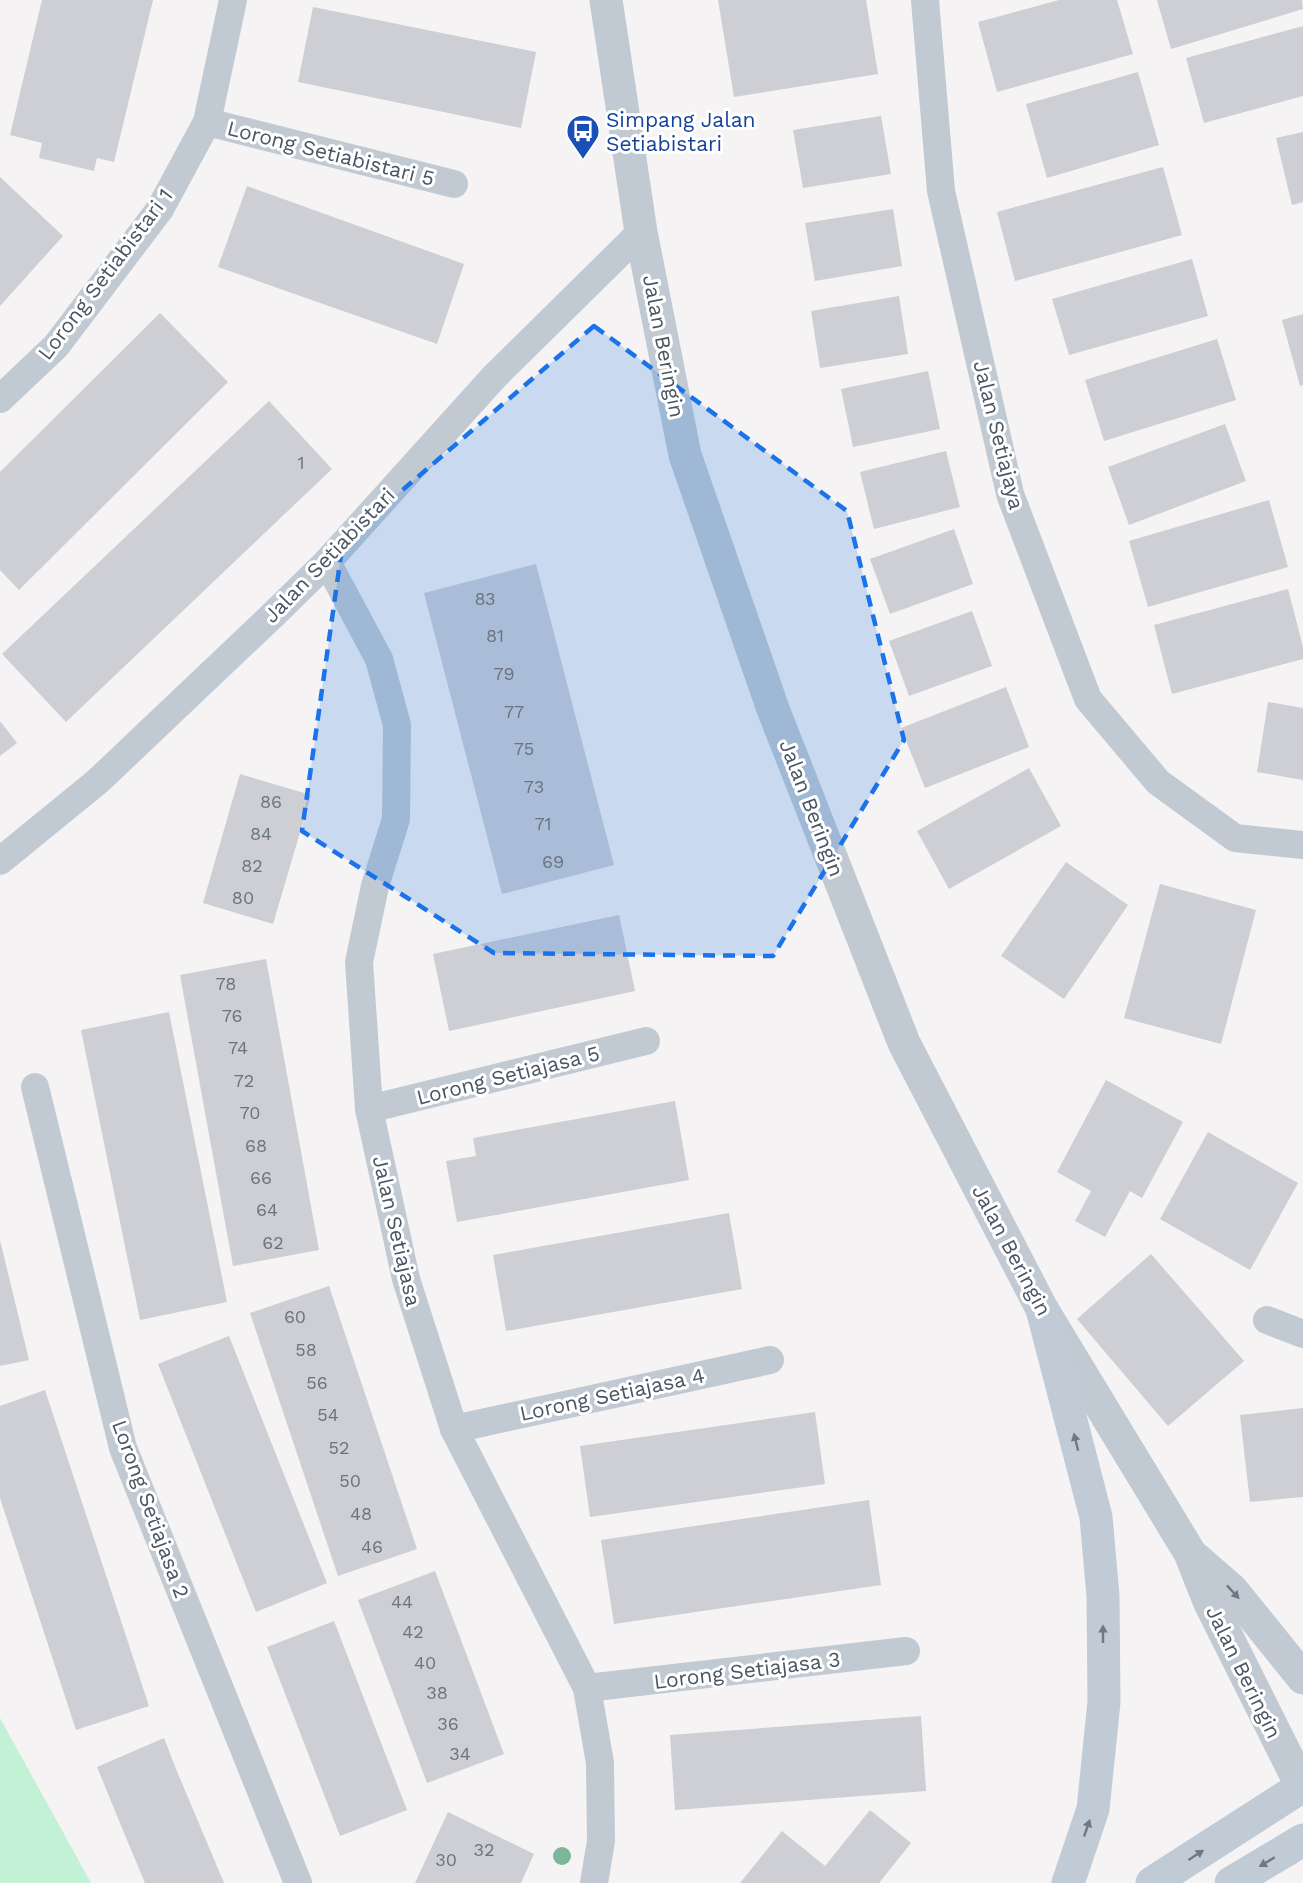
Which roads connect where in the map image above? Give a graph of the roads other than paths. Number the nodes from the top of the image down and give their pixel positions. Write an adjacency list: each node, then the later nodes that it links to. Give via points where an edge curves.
1 (233, 0): 4 (street, Lorong Setiabistari 1)
2 (606, 0): 6 (street, Jalan Beringin)
3 (925, 0): 9 (street, Jalan Setiajaya, via 941,191 1010,494 1088,699 1158,782 1235,838)
4 (207, 122): 5 (street, Lorong Setiabistari 5); 7 (street, Lorong Setiabistari 1, via 160,209 56,346)
5 (454, 184)
6 (641, 232): 8 (street, Jalan Setiabistari, via 494,377); 14 (street, Jalan Beringin, via 686,455 773,710 904,1043)
7 (0, 399)
8 (327, 562): 10 (street, Jalan Setiabistari, via 98,782); 13 (street, Jalan Setiajasa, via 380,659 397,725 396,819 375,886 359,962)
9 (1303, 845)
10 (0, 861)
11 (646, 1041): 13 (street, Lorong Setiajasa 5)
12 (35, 1087): 25 (street, Lorong Setiajasa 2, via 123,1448)
13 (369, 1109): 18 (street, Jalan Setiajasa, via 406,1279)
14 (1042, 1309): 19 (street, Jalan Beringin); 27 (main road, one-way to 14, via 1093,1809 1104,1702 1103,1596 1096,1517)
15 (1267, 1320): 16 (street)
16 (1303, 1334)
17 (770, 1360): 18 (street, Lorong Setiajasa 4)
18 (453, 1429): 22 (street, Jalan Setiajasa)
19 (1190, 1553): 21 (street, Jalan Beringin, one-way to 21, via 1232,1590); 23 (street, Jalan Beringin, via 1209,1601)
20 (906, 1651): 22 (street, Lorong Setiajasa 3)
21 (1303, 1678)
22 (587, 1688): 26 (street, Jalan Setiajasa, via 600,1763 601,1841)
23 (1303, 1787): 28 (main road, one-way to 23)
24 (1303, 1840): 29 (main road, one-way to 29)
25 (298, 1883)
26 (594, 1883)
27 (1068, 1883)
28 (1152, 1883)
29 (1231, 1883)

